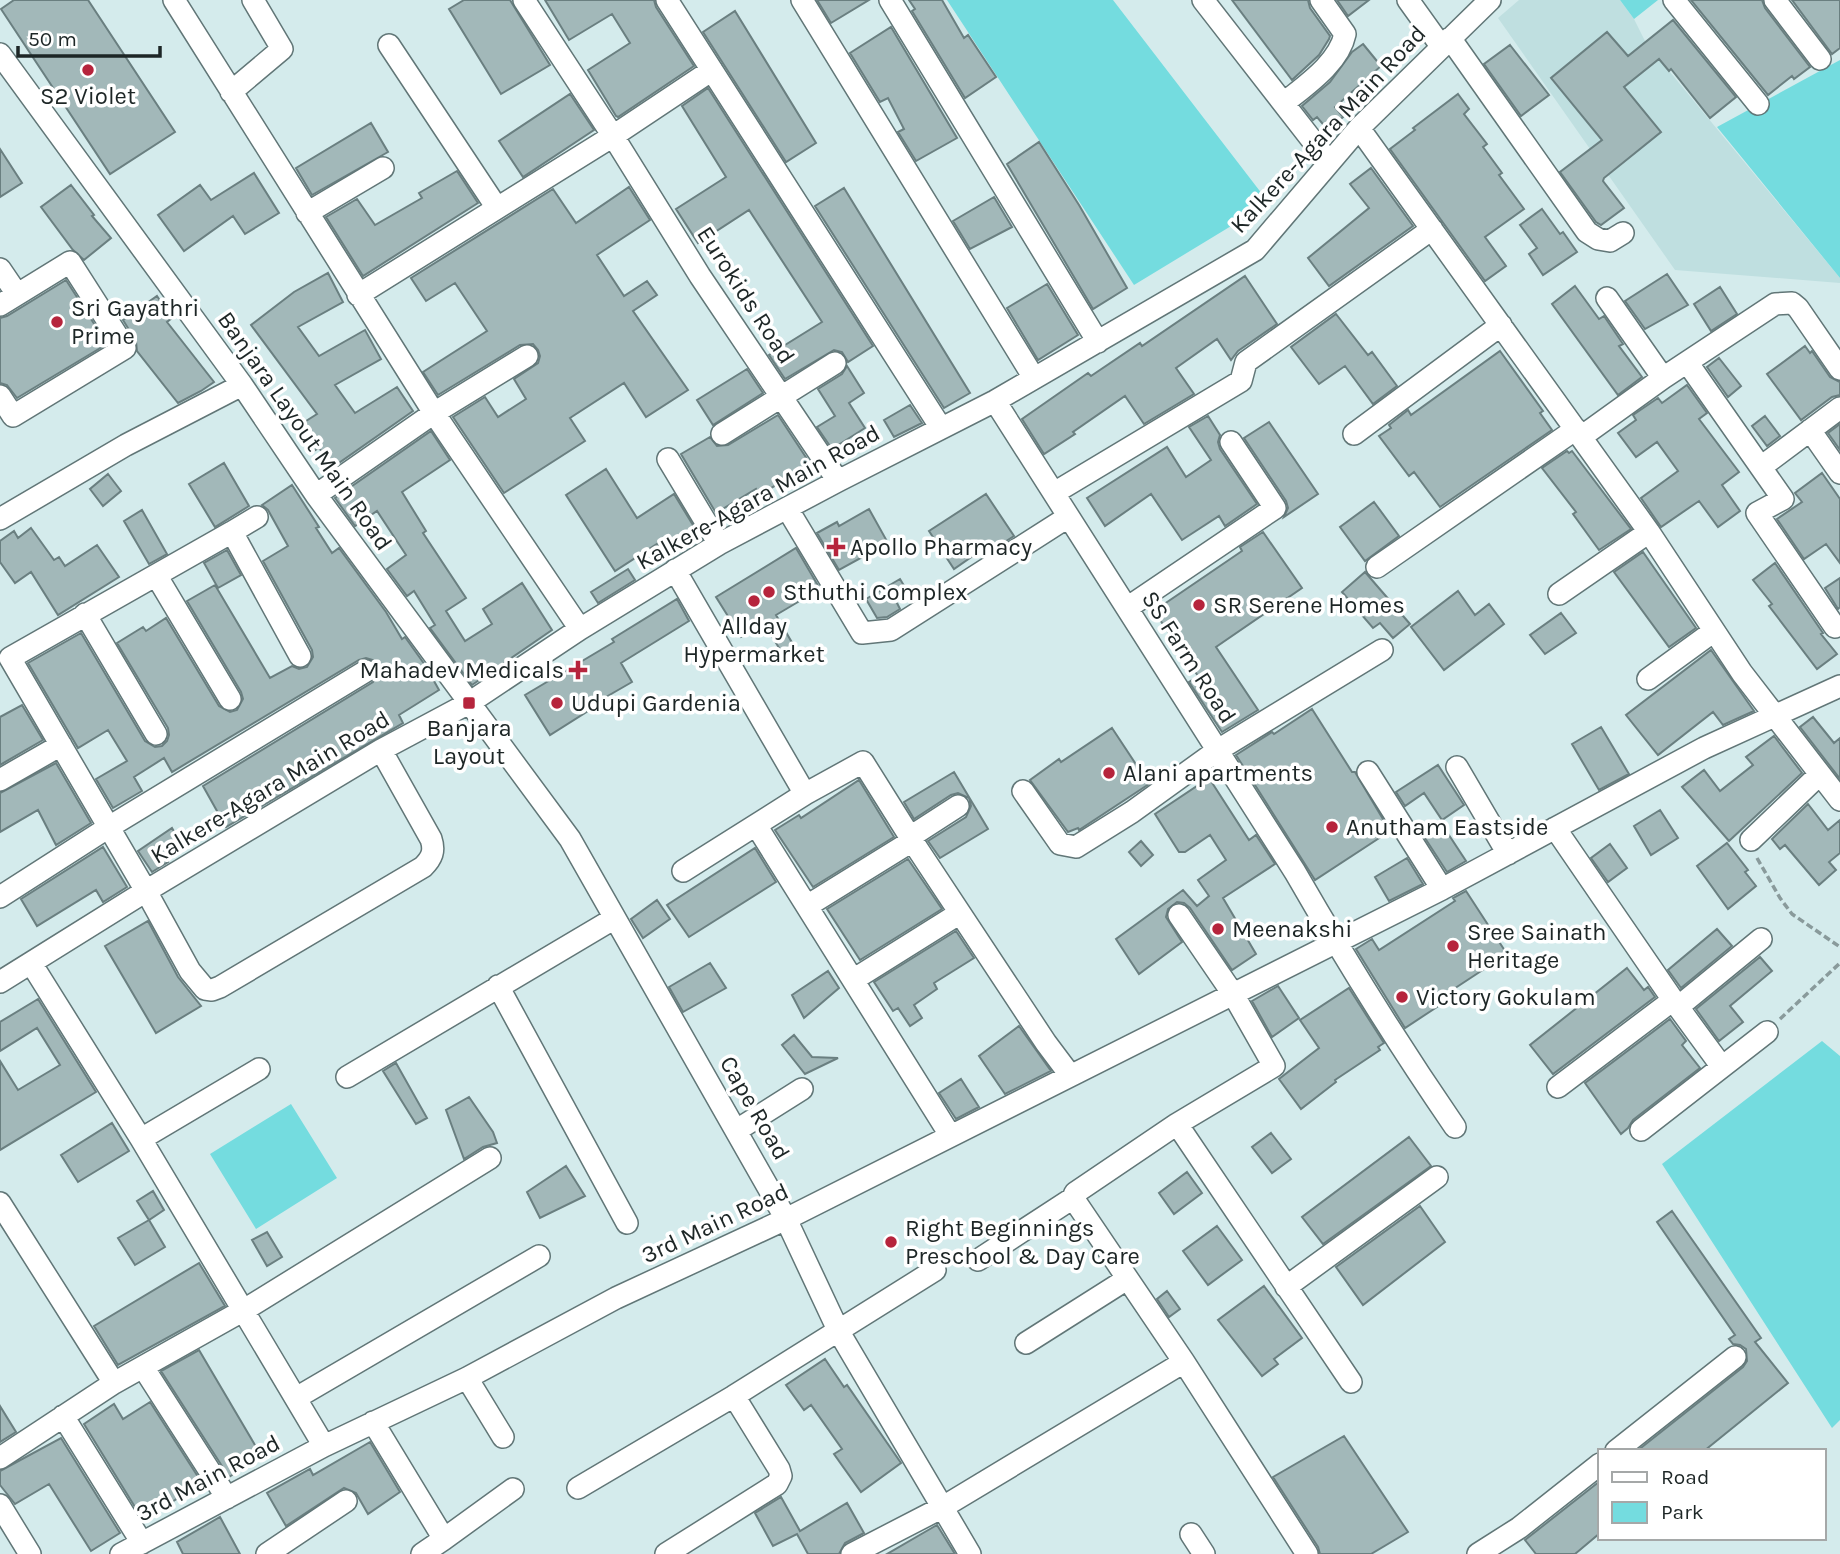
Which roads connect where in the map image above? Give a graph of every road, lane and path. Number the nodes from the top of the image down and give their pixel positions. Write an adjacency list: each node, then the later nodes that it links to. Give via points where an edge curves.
1 (174, 0): 18 (street)
2 (253, 0): 18 (street, via 282,48)
3 (524, 0): 22 (street, Eurokids Road)
4 (667, 0): 17 (street)
5 (802, 0): 39 (street)
6 (890, 0): 34 (street)
7 (1203, 0): 19 (street)
8 (1321, 0): 19 (street, via 1345,34 1343,46)
9 (1408, 0): 13 (street)
10 (1490, 0): 13 (street, Kalkere-Agara Main Road)
11 (1674, 0): 20 (street)
12 (1775, 0): 16 (street)
13 (1445, 42): 21 (street, Kalkere-Agara Main Road); 28 (street, via 1587,232 1610,241)
14 (388, 45): 25 (street)
15 (0, 54): 41 (street, Banjara Layout Main Road)
16 (1820, 59)
17 (712, 70): 22 (street); 47 (street)
18 (231, 92): 26 (street)
19 (1284, 103): 23 (street)
20 (1758, 104)
21 (1359, 128): 23 (street, Kalkere-Agara Main Road); 27 (street)
22 (613, 136): 25 (street); 43 (street, Eurokids Road)
23 (1329, 162): 34 (street, Kalkere-Agara Main Road, via 1255,250)
24 (383, 168): 26 (street)
25 (497, 208): 30 (street)
26 (307, 213): 30 (street)
27 (1432, 229): 33 (street); 57 (street, via 1246,362 1241,380)
28 (1623, 233)
29 (0, 270): 32 (street)
30 (358, 295): 46 (street)
31 (1607, 298): 40 (street)
32 (8, 299): 42 (street, via 70,262 125,348 12,416)
33 (1501, 325): 49 (street); 51 (street)
34 (1098, 342): 39 (street, Kalkere-Agara Main Road)
35 (527, 356): 46 (street)
36 (1687, 362): 38 (street, via 1783,302 1798,308); 40 (street); 54 (street)
37 (835, 363): 43 (street)
38 (1840, 369)
39 (1034, 378): 44 (street, Kalkere-Agara Main Road)
40 (1663, 378): 49 (street)
41 (242, 386): 58 (street, Banjara Layout Main Road); 62 (street, via 126,445)
42 (0, 396)
43 (781, 397): 50 (street); 56 (street, Eurokids Road)
44 (995, 401): 47 (street, Kalkere-Agara Main Road); 57 (street, SS Farm Road)
45 (1840, 408): 48 (street)
46 (433, 413): 58 (street); 73 (street)
47 (941, 428): 56 (street, Kalkere-Agara Main Road)
48 (1810, 430): 54 (street); 55 (street)
49 (1578, 433): 64 (street); 66 (street)
50 (722, 434)
51 (1353, 434)
52 (1231, 442): 70 (street, via 1275,508)
53 (668, 459): 65 (street)
54 (1761, 467): 72 (street, via 1783,499 1757,513)
55 (1840, 473)
56 (838, 481): 59 (street, Kalkere-Agara Main Road)
57 (1054, 494): 61 (street, SS Farm Road)
58 (316, 495): 82 (street, Banjara Layout Main Road)
59 (787, 508): 61 (street, via 862,633 891,630); 65 (street, Kalkere-Agara Main Road)
60 (257, 517): 63 (street)
61 (1068, 517): 70 (street, SS Farm Road)
62 (0, 519)
63 (232, 532): 68 (street); 76 (street)
64 (1649, 532): 69 (street); 74 (street)
65 (719, 544): 67 (street, Kalkere-Agara Main Road)
66 (1377, 567)
67 (675, 570): 73 (street, Kalkere-Agara Main Road); 93 (street)
68 (156, 575): 71 (street); 81 (street)
69 (1559, 594)
70 (1127, 608): 87 (street, SS Farm Road)
71 (85, 614): 77 (street); 84 (street)
72 (1835, 627)
73 (580, 629): 82 (street, Kalkere-Agara Main Road)
74 (1714, 631): 79 (street); 83 (street)
75 (1382, 650): 87 (street)
76 (300, 656)
77 (5, 661): 85 (street)
78 (366, 671): 97 (street)
79 (1648, 679)
80 (1840, 686): 83 (street, 3rd Main Road)
81 (230, 699)
82 (469, 704): 86 (street, Kalkere-Agara Main Road); 109 (street, Cape Road, via 570,839)
83 (1775, 716): 90 (street); 98 (street, 3rd Main Road, via 1704,748)
84 (156, 734)
85 (61, 745): 91 (street); 97 (street)
86 (382, 750): 104 (street, Kalkere-Agara Main Road); 104 (street, via 431,839 432,855 423,867 212,990 205,989 190,971)
87 (1218, 750): 92 (street, via 1076,847 1060,844); 111 (street, SS Farm Road)
88 (1457, 767): 101 (street)
89 (1368, 772): 103 (street)
90 (1820, 774): 94 (street); 100 (street)
91 (0, 780)
92 (1023, 791)
93 (805, 794): 96 (street); 99 (street, via 863,762)
94 (1838, 795)
95 (958, 806): 99 (street)
96 (756, 825): 102 (street); 106 (street)
97 (109, 827): 104 (street); 105 (street)
98 (1555, 828): 101 (street, 3rd Main Road); 119 (street)
99 (911, 839): 106 (street); 107 (street)
100 (1751, 840): 112 (path, via 1792,914)
101 (1507, 854): 103 (street, 3rd Main Road)
102 (683, 871)
103 (1443, 889): 111 (street, 3rd Main Road)
104 (146, 891): 113 (street, Kalkere-Agara Main Road)
105 (0, 897)
106 (807, 906): 115 (street)
107 (960, 913): 115 (street); 123 (street)
108 (1179, 915): 118 (street)
109 (615, 918): 117 (street); 129 (street, Cape Road)
110 (1761, 939): 119 (street)
111 (1335, 943): 118 (street, 3rd Main Road); 128 (street, SS Farm Road)
112 (1840, 947)
113 (31, 963): 116 (street, Kalkere-Agara Main Road); 132 (street)
114 (1840, 963): 120 (path)
115 (853, 980): 131 (street)
116 (0, 982)
117 (498, 986): 124 (street); 138 (street)
118 (1233, 994): 123 (street, 3rd Main Road); 127 (street, via 1274,1066)
119 (1676, 1003): 121 (street); 125 (street)
120 (1767, 1032): 121 (street)
121 (1722, 1067): 130 (street)
122 (259, 1069): 132 (street)
123 (1070, 1075): 131 (street, 3rd Main Road)
124 (347, 1077)
125 (1558, 1087)
126 (802, 1089): 129 (street)
127 (1177, 1124): 135 (street); 143 (street)
128 (1455, 1127)
129 (737, 1130): 137 (street, Cape Road)
130 (1641, 1130)
131 (950, 1135): 137 (street, 3rd Main Road)
132 (141, 1139): 144 (street)
133 (490, 1158): 144 (street)
134 (1437, 1177): 143 (street)
135 (1073, 1198): 140 (street); 142 (street)
136 (0, 1203): 152 (street)
137 (786, 1219): 145 (street, Cape Road); 150 (street, 3rd Main Road, via 616,1298)
138 (626, 1223)
139 (539, 1256): 154 (street)
140 (978, 1260)
141 (935, 1270): 145 (street)
142 (1126, 1279): 146 (street); 148 (street)
143 (1286, 1287): 151 (street)
144 (244, 1310): 149 (street); 154 (street)
145 (839, 1332): 153 (street); 167 (street, Cape Road)
146 (1026, 1343)
147 (1735, 1357): 159 (street)
148 (1184, 1362): 167 (street); 179 (street)
149 (143, 1367): 152 (street); 164 (street)
150 (467, 1378): 156 (street, 3rd Main Road); 157 (street)
151 (1350, 1382)
152 (114, 1383): 155 (street)
153 (734, 1396): 162 (street); 175 (street, via 781,1476 776,1484)
154 (296, 1398): 158 (street)
155 (63, 1416): 160 (street); 170 (street)
156 (373, 1422): 158 (street, 3rd Main Road); 169 (street)
157 (503, 1437)
158 (324, 1446): 164 (street, 3rd Main Road)
159 (1619, 1449)
160 (0, 1458)
161 (1598, 1466): 180 (street)
162 (578, 1488)
163 (513, 1489): 169 (street)
164 (227, 1498): 170 (street, 3rd Main Road)
165 (346, 1501): 173 (street)
166 (0, 1505): 171 (street)
167 (943, 1507): 176 (street); 177 (street, Cape Road)
168 (1191, 1534): 178 (street)
169 (444, 1539): 174 (street)
170 (142, 1543): 172 (street, 3rd Main Road)
171 (30, 1554)
172 (121, 1554)
173 (267, 1554)
174 (422, 1554)
175 (666, 1554)
176 (852, 1554)
177 (970, 1554)
178 (1204, 1554)
179 (1307, 1554)
180 (1478, 1554)

